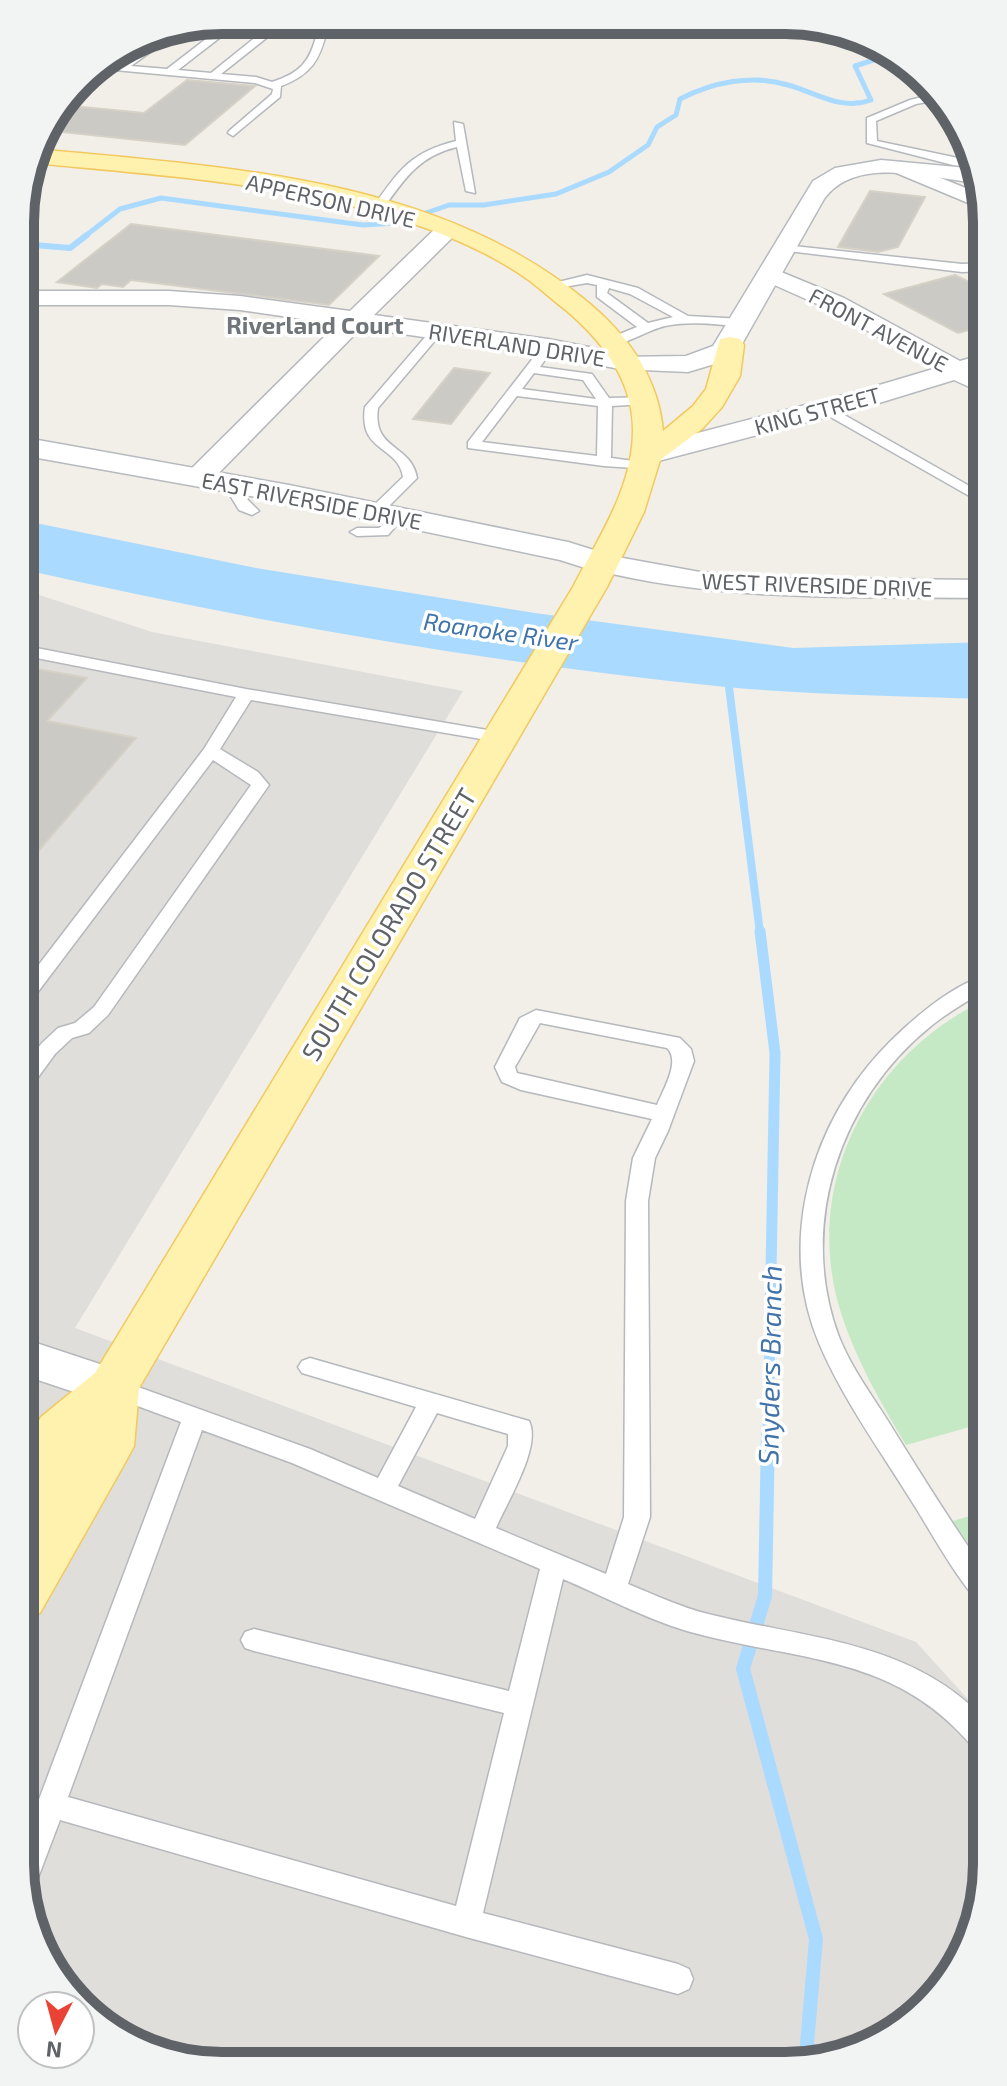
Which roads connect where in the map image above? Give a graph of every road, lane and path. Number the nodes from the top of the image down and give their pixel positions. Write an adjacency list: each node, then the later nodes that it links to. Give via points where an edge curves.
1 (219, 34): 7 (lane)
2 (266, 34): 8 (lane)
3 (321, 34): 9 (lane, via 315,61 300,76)
4 (149, 48): 6 (lane)
5 (115, 67): 6 (lane)
6 (123, 68): 7 (lane)
7 (170, 72): 8 (lane)
8 (213, 76): 9 (lane)
9 (274, 85): 12 (lane, via 277,95)
10 (927, 99): 16 (lane, via 871,120 872,143)
11 (458, 124): 13 (lane)
12 (233, 133)
13 (463, 143): 19 (lane); 21 (lane, via 412,162)
14 (45, 157): 21 (main road, APPERSON DRIVE, via 232,178)
15 (964, 165): 16 (lane)
16 (944, 166): 17 (street); 18 (street)
17 (901, 168): 20 (street); 22 (street, via 864,169 832,178 812,199)
18 (967, 173)
19 (471, 191)
20 (971, 198)
21 (413, 218): 26 (main road, APPERSON DRIVE, via 498,252); 29 (street)
22 (784, 248): 23 (lane); 24 (street)
23 (973, 268)
24 (769, 274): 32 (street); 37 (street, FRONT AVENUE, via 835,303)
25 (604, 283): 26 (lane, via 587,279); 28 (lane, via 634,291); 30 (lane, via 601,294)
26 (552, 285): 34 (main road, APPERSON DRIVE, via 585,311)
27 (34, 298): 29 (street, RIVERLAND DRIVE, via 201,300)
28 (682, 317): 30 (lane); 32 (lane)
29 (354, 319): 31 (street, RIVERLAND DRIVE); 46 (street)
30 (644, 326): 34 (lane)
31 (437, 331): 33 (street, RIVERLAND DRIVE); 48 (lane, via 372,407 368,419 378,442 411,470)
32 (736, 334): 34 (street, via 715,357 688,364); 44 (main road, via 726,376 710,402 690,426)
33 (548, 347): 34 (street, RIVERLAND DRIVE); 36 (lane)
34 (622, 352): 40 (main road, APPERSON DRIVE)
35 (973, 365): 37 (street, KING STREET)
36 (530, 369): 39 (lane); 41 (lane, via 587,377)
37 (957, 370): 38 (street, FRONT AVENUE); 42 (street, KING STREET)
38 (973, 379)
39 (513, 392): 41 (lane); 45 (lane, via 473,445)
40 (644, 400): 41 (lane); 44 (main road, APPERSON DRIVE)
41 (605, 402): 45 (lane)
42 (825, 408): 44 (street, KING STREET); 47 (lane)
43 (34, 448): 46 (street, EAST RIVERSIDE DRIVE)
44 (646, 460): 45 (lane); 49 (main road, SOUTH COLORADO STREET, via 629,513)
45 (604, 462)
46 (199, 477): 48 (street, EAST RIVERSIDE DRIVE, via 250,499)
47 (973, 494)
48 (376, 521): 49 (street, EAST RIVERSIDE DRIVE, via 568,552)
49 (596, 575): 50 (street, WEST RIVERSIDE DRIVE, via 776,587); 53 (main road, SOUTH COLORADO STREET)
50 (973, 589)
51 (34, 653): 52 (lane)
52 (246, 694): 53 (lane); 54 (lane)
53 (499, 737): 61 (main road, SOUTH COLORADO STREET)
54 (211, 751): 55 (lane); 57 (lane, via 260,785 101,1011 82,1028 65,1033)
55 (34, 984)
56 (973, 990): 69 (lane, via 922,1022 857,1092 824,1163 810,1246 817,1305 834,1353)
57 (34, 1068)
58 (664, 1114): 58 (lane, via 684,1061 673,1043 536,1016 527,1023 505,1067 509,1077 521,1083); 70 (lane, via 644,1158 637,1201 637,1517)
59 (34, 1360): 61 (street)
60 (310, 1367): 62 (lane)
61 (113, 1387): 63 (lane); 64 (main road, SOUTH COLORADO STREET, via 60,1432); 68 (main road, SOUTH COLORADO STREET, via 107,1446)
62 (431, 1402): 65 (lane); 66 (lane, via 520,1428 520,1446)
63 (195, 1416): 65 (lane); 74 (lane)
64 (34, 1476)
65 (383, 1491): 66 (lane)
66 (481, 1532): 67 (lane)
67 (554, 1563): 70 (lane); 72 (lane)
68 (34, 1572)
69 (973, 1574)
70 (614, 1588): 73 (lane, via 682,1618 878,1664 919,1682)
71 (254, 1640): 72 (lane)
72 (519, 1705): 76 (lane)
73 (973, 1727)
74 (51, 1805): 75 (lane); 76 (lane)
75 (34, 1851)
76 (466, 1923): 77 (lane)
77 (678, 1979)

